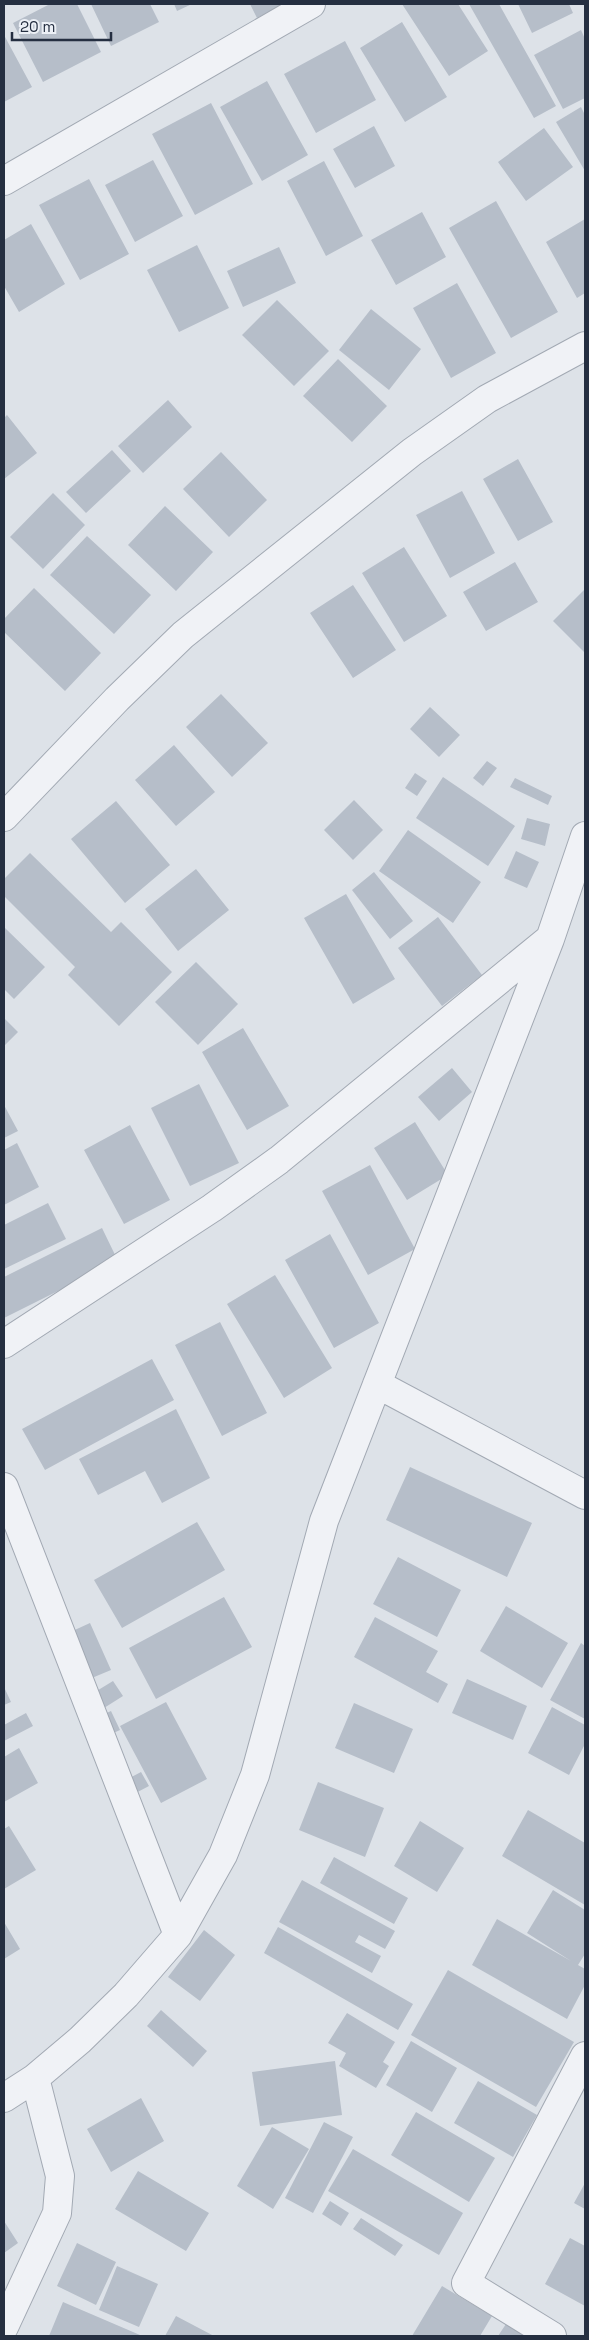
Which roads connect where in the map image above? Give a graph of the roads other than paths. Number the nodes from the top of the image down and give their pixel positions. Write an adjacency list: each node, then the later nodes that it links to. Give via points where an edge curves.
1 (311, 4): 2 (street)
2 (4, 181)
3 (585, 346): 4 (street, via 487,399 412,452 184,635 117,699)
4 (4, 817)
5 (585, 836): 6 (street)
6 (550, 940): 7 (street, via 279,1160 212,1208); 8 (street)
7 (4, 1344)
8 (377, 1384): 10 (street); 11 (street, via 324,1521 255,1774 223,1855)
9 (4, 1487): 11 (street)
10 (585, 1495)
11 (178, 1934): 13 (street, via 126,1995)
12 (585, 2056): 16 (street, via 466,2283)
13 (35, 2078): 14 (street); 15 (street, via 60,2176 57,2213)
14 (4, 2098)
15 (4, 2327)
16 (552, 2336)

